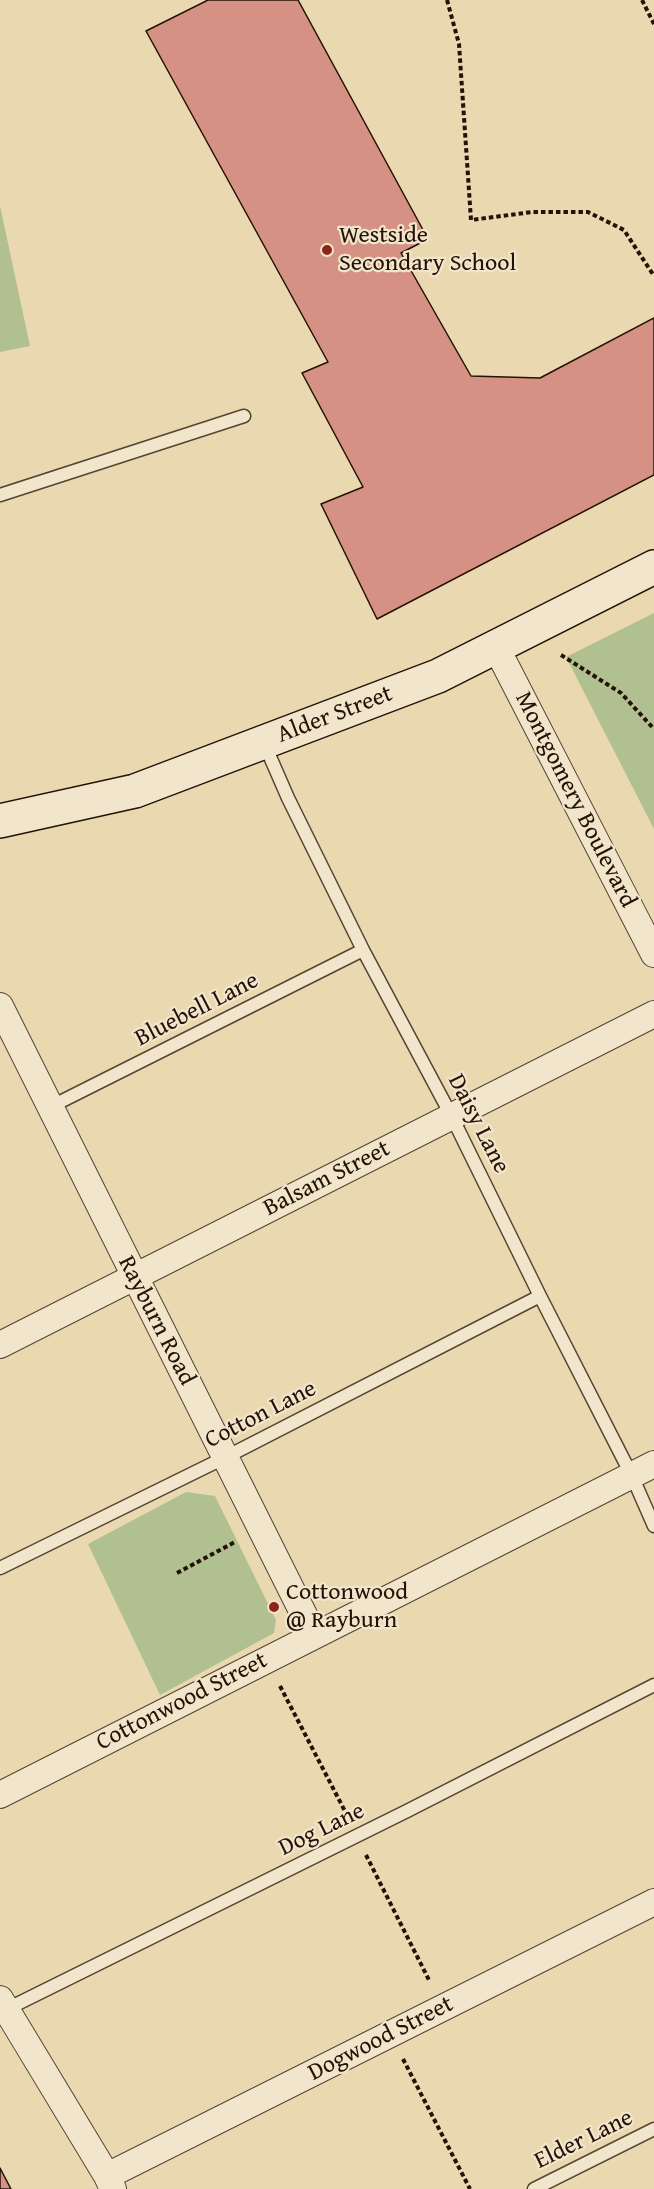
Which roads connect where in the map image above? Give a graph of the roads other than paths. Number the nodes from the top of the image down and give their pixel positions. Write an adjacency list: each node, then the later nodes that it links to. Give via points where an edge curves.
1 (244, 416): 2 (lane)
2 (0, 495)
3 (654, 567): 4 (street, Alder Street)
4 (496, 647): 5 (street, Alder Street, via 438,676); 8 (street, Montgomery Boulevard)
5 (264, 742): 6 (street, Alder Street, via 135,791); 7 (lane, Daisy Lane)
6 (0, 820)
7 (363, 950): 11 (lane, Bluebell Lane); 12 (lane, Daisy Lane)
8 (654, 954)
9 (0, 1006): 11 (street, Rayburn Road)
10 (654, 1014): 12 (street, Balsam Street)
11 (50, 1107): 13 (street, Rayburn Road)
12 (451, 1115): 13 (street, Balsam Street); 14 (lane, Daisy Lane)
13 (134, 1278): 15 (street, Balsam Street); 16 (street, Rayburn Road)
14 (540, 1296): 16 (lane, Cotton Lane); 18 (lane, Daisy Lane)
15 (0, 1345)
16 (226, 1457): 20 (lane, Cotton Lane); 21 (street, Rayburn Road)
17 (654, 1464): 18 (street, Cottonwood Street)
18 (632, 1476): 19 (lane, Daisy Lane); 21 (street, Cottonwood Street)
19 (654, 1526)
20 (0, 1568)
21 (314, 1635): 23 (street, Cottonwood Street)
22 (654, 1685): 25 (lane, Dog Lane, via 407,1812)
23 (0, 1794)
24 (654, 1902): 27 (street, Dogwood Street)
25 (3, 2004): 27 (street)
26 (654, 2129): 28 (lane, Elder Lane)
27 (110, 2182)
28 (534, 2189)

